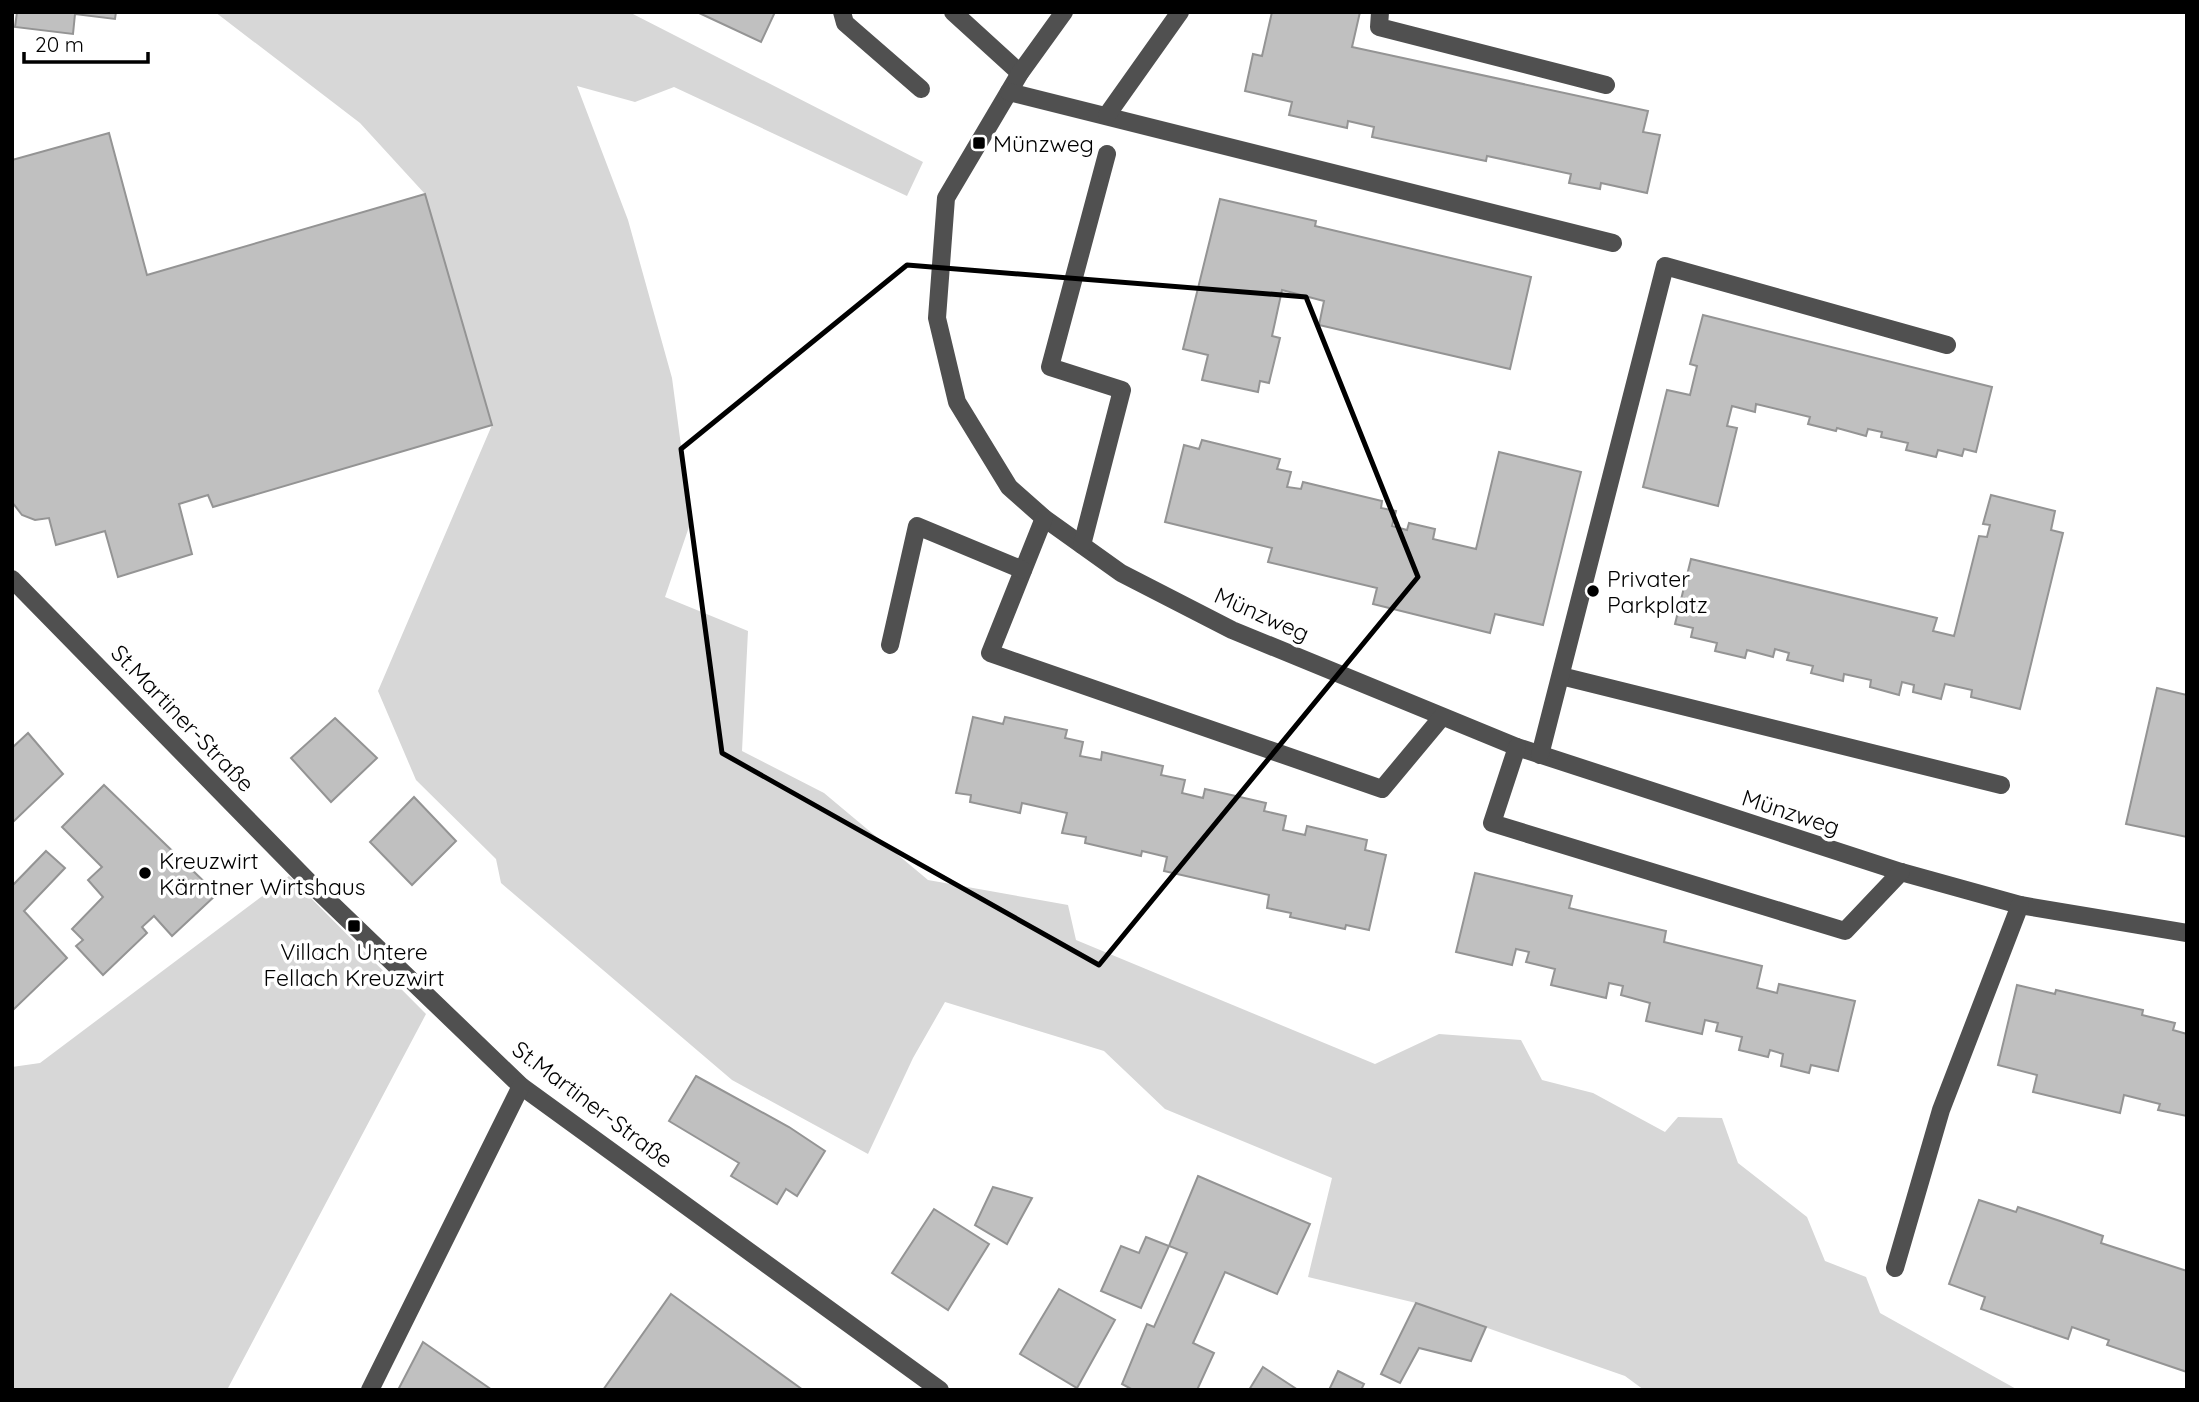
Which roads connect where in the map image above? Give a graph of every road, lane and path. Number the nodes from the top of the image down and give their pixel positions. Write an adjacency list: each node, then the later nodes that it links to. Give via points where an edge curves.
1 (842, 12): 8 (street, via 845,23)
2 (953, 12): 6 (street)
3 (1064, 12): 6 (street, Münzweg)
4 (1180, 12): 10 (street)
5 (1380, 12): 7 (street, via 1379,27)
6 (1020, 73): 9 (street, Münzweg)
7 (1606, 85)
8 (921, 89)
9 (1009, 92): 10 (street); 14 (street, Münzweg, via 946,198 937,318 957,402 1009,487)
10 (1107, 115): 12 (street)
11 (1107, 154): 15 (street, via 1050,367 1122,390)
12 (1613, 243)
13 (1947, 345): 19 (street, via 1665,266)
14 (1044, 517): 15 (street, Münzweg); 16 (street)
15 (1082, 545): 20 (street, Münzweg, via 1121,573 1232,630)
16 (1023, 570): 18 (street, via 917,526); 20 (street, via 990,653 1382,789)
17 (12, 579): 27 (street, St.Martiner-Straße, via 313,886)
18 (890, 645)
19 (1561, 676): 22 (street); 23 (street)
20 (1441, 717): 21 (street, Münzweg)
21 (1517, 747): 22 (street, Münzweg); 24 (street, via 1492,823 1845,931)
22 (1540, 755): 24 (street, Münzweg)
23 (2001, 785)
24 (1901, 872): 25 (street, Münzweg)
25 (2020, 905): 26 (street, Münzweg); 28 (street, via 1941,1110)
26 (2187, 933)
27 (521, 1086): 29 (street); 30 (street, St.Martiner-Straße)
28 (1895, 1268)
29 (370, 1390)
30 (940, 1390)

